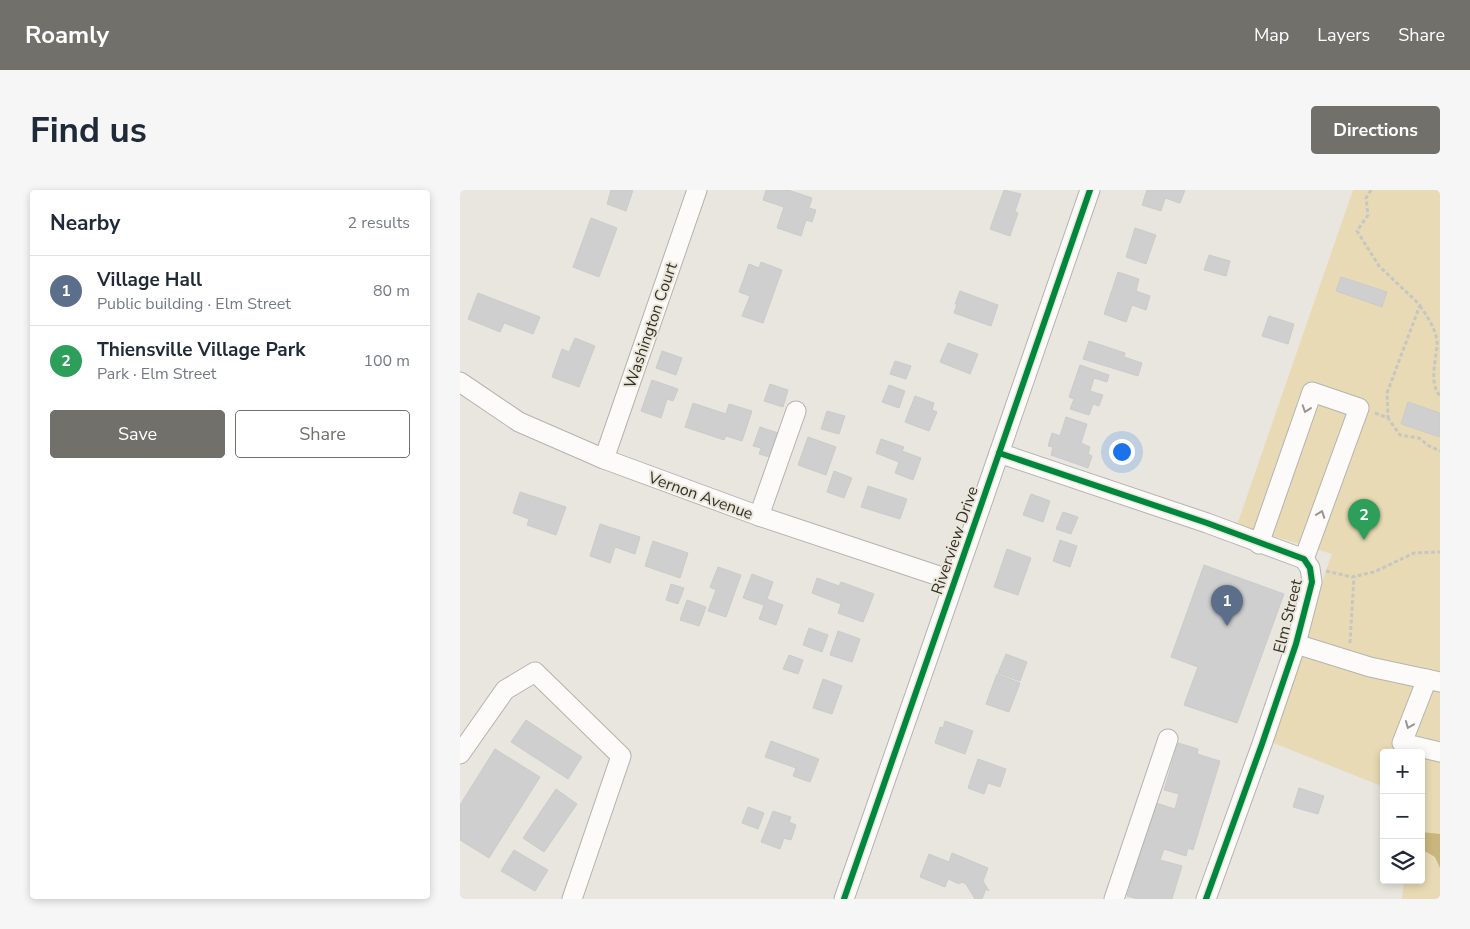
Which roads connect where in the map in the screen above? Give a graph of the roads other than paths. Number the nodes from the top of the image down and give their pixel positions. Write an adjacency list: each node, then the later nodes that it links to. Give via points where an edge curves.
1 (697, 190): 6 (street, Washington Court)
2 (1090, 190): 5 (street, Riverview Drive)
3 (460, 382): 6 (street, Vernon Avenue, via 519,422)
4 (796, 411): 7 (street)
5 (999, 453): 8 (street, Elm Street); 10 (street, Riverview Drive)
6 (604, 459): 7 (street, Vernon Avenue)
7 (759, 516): 10 (street, Vernon Avenue)
8 (1259, 544): 9 (street, Elm Street); 9 (street, one-way to 8, via 1360,408 1312,392)
9 (1307, 564): 11 (street, Elm Street, via 1312,582)
10 (954, 581): 17 (street, Riverview Drive)
11 (1296, 644): 12 (street); 19 (street, Elm Street)
12 (1433, 681): 14 (street, one-way to 14, via 1402,743)
13 (1168, 739): 18 (street)
14 (1440, 752)
15 (460, 754): 16 (street, via 504,690 535,672 621,756)
16 (572, 899)
17 (844, 899)
18 (1114, 899)
19 (1206, 899)

